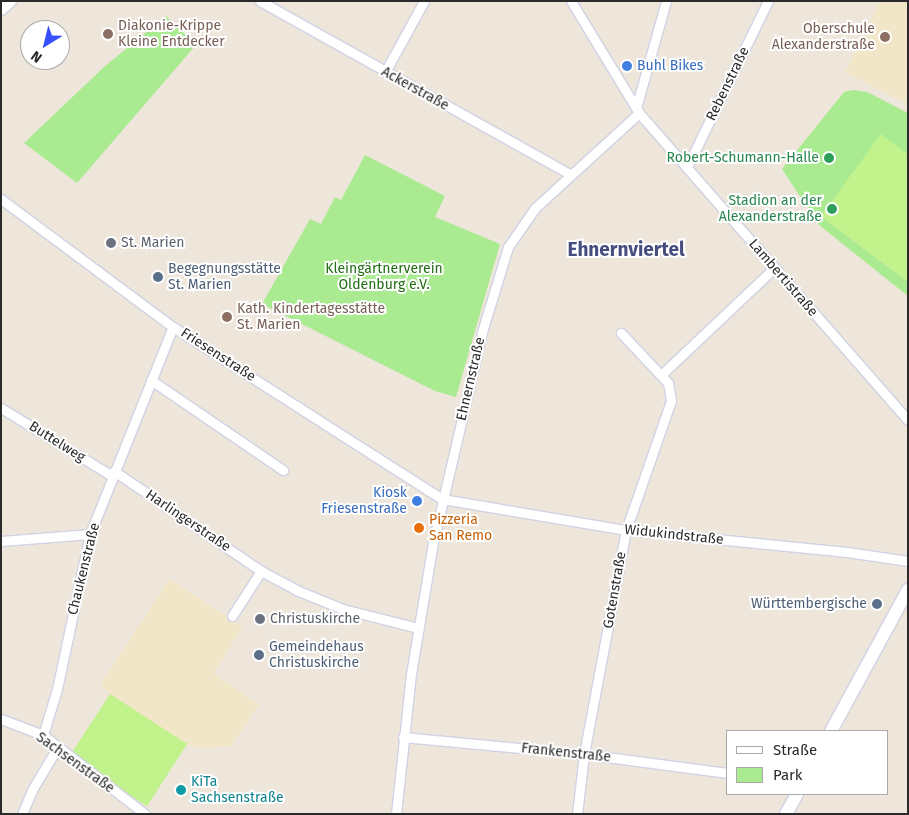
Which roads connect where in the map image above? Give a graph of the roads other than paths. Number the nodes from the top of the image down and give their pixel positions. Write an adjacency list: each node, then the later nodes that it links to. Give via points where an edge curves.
1 (10, 1): 7 (street)
2 (260, 1): 8 (street, Ackerstraße)
3 (424, 1): 8 (street)
4 (571, 1): 9 (street, Lambertistraße)
5 (666, 1): 9 (street)
6 (768, 1): 10 (street, Rebenstraße)
7 (1, 9)
8 (385, 72): 11 (street, Ackerstraße)
9 (638, 111): 10 (street, Lambertistraße); 11 (street, Ehnernstraße)
10 (687, 167): 13 (street, Lambertistraße)
11 (571, 175): 22 (street, Ehnernstraße, via 536,208 508,247 482,332)
12 (1, 200): 14 (street, Friesenstraße)
13 (774, 268): 16 (street); 19 (street, Lambertistraße)
14 (173, 327): 17 (street, Chaukenstraße); 22 (street, Friesenstraße)
15 (621, 333): 16 (street, Gotenstraße)
16 (661, 375): 23 (street, Gotenstraße, via 672,392 671,401)
17 (151, 380): 20 (street); 21 (street, Chaukenstraße)
18 (1, 408): 21 (street, Buttelweg)
19 (908, 420)
20 (283, 470)
21 (113, 474): 24 (street, Chaukenstraße); 27 (street, Harlingerstraße)
22 (442, 500): 23 (street, Widukindstraße); 30 (street, Ehnernstraße)
23 (626, 530): 26 (street, Widukindstraße); 36 (street, Gotenstraße)
24 (90, 534): 25 (street); 33 (street, Chaukenstraße, via 57,689)
25 (1, 540)
26 (908, 561)
27 (262, 571): 29 (street); 30 (street, Harlingerstraße, via 296,590 343,609)
28 (908, 590): 32 (street)
29 (232, 616)
30 (418, 628): 34 (street, Ehnernstraße)
31 (1, 719): 33 (street, Sachsenstraße)
32 (832, 730)
33 (43, 735): 35 (street, Sachsenstraße)
34 (403, 737): 36 (street, Frankenstraße); 41 (street, Ehnernstraße)
35 (57, 748): 39 (street); 40 (street, Sachsenstraße)
36 (584, 754): 37 (street, Frankenstraße); 42 (street, Gotenstraße)
37 (726, 773)
38 (796, 795): 43 (street)
39 (22, 814)
40 (145, 814)
41 (396, 814)
42 (577, 814)
43 (786, 814)

